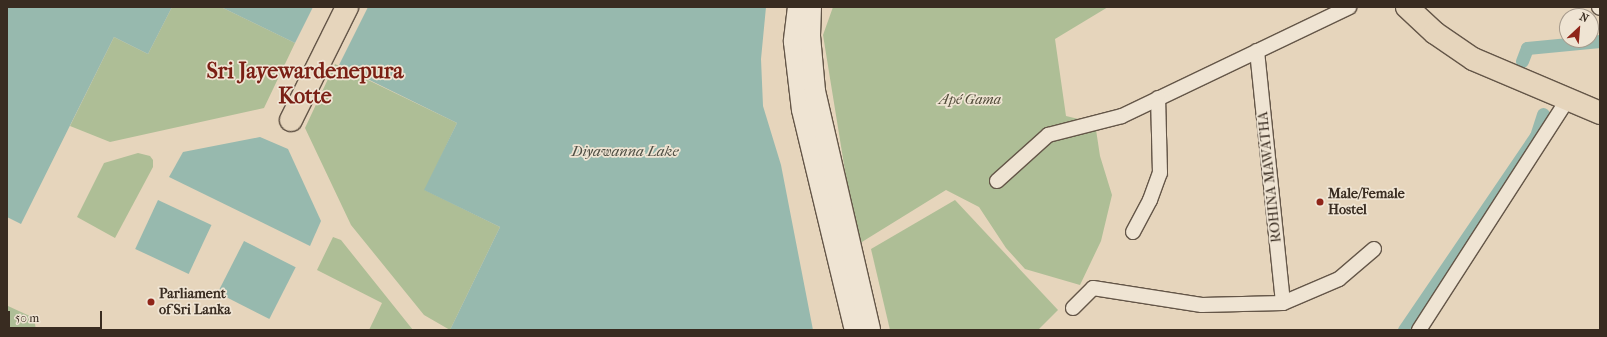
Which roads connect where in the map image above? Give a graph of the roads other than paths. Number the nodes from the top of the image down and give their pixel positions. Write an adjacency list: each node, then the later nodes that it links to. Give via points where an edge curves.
1 (333, 7): 2 (main road, via 286,117)
2 (347, 7)
3 (798, 7): 16 (main road, via 794,42 802,110)
4 (811, 7): 17 (main road, via 810,36 814,91)
5 (1349, 7): 7 (street)
6 (1407, 7): 9 (main road, via 1435,33 1473,59)
7 (1257, 51): 8 (street); 14 (street, ROHINA MAWATHA)
8 (1158, 98): 11 (street, via 1122,116 1048,135); 12 (street, via 1160,173 1150,200)
9 (1567, 100): 10 (main road); 18 (street)
10 (1600, 113)
11 (997, 181)
12 (1133, 232)
13 (1374, 249): 14 (street, via 1339,279)
14 (1283, 303): 15 (street, via 1202,305 1093,288)
15 (1073, 308)
16 (855, 330)
17 (870, 330)
18 (1419, 330)

